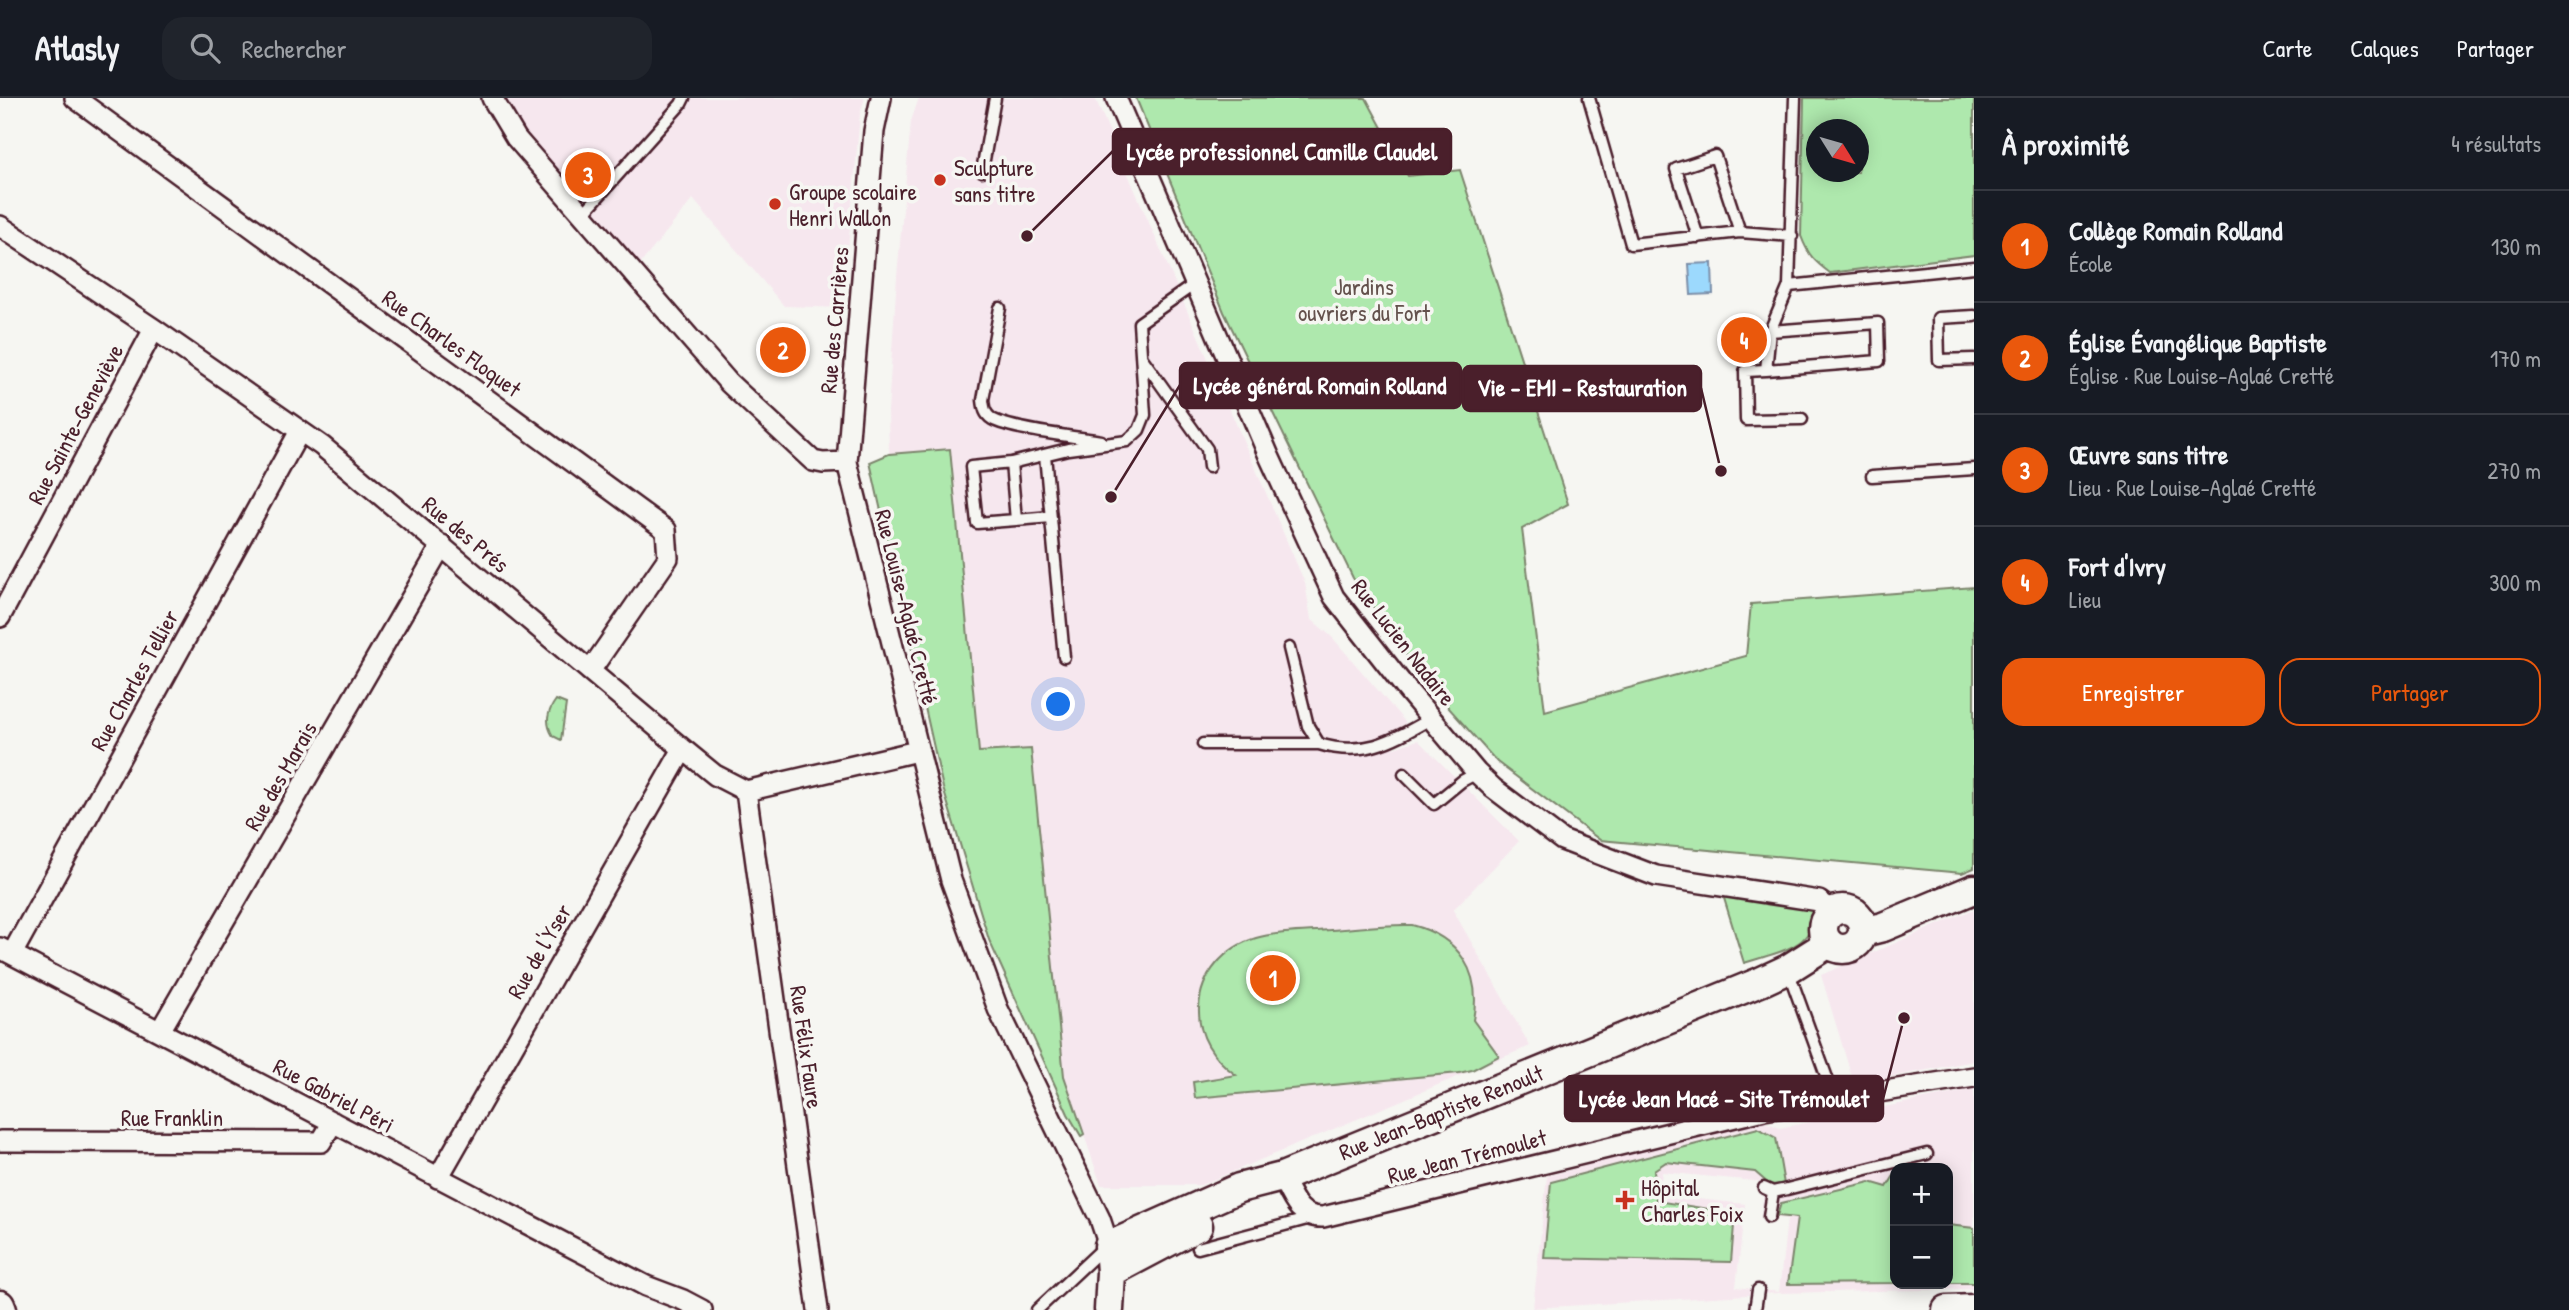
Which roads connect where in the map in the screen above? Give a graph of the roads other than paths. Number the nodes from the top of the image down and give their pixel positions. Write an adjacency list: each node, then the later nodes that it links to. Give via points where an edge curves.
1 (75, 98): 40 (street, Rue Charles Floquet, via 666,530 668,558)
2 (492, 98): 10 (street, via 516,138)
3 (684, 98): 10 (lane)
4 (881, 98): 29 (street, Rue des Carrières, via 874,131)
5 (995, 98): 9 (lane)
6 (1116, 98): 16 (street, Rue Lucien Nadaire)
7 (1589, 98): 14 (lane, via 1631,244)
8 (1795, 98): 13 (lane)
9 (982, 171)
10 (582, 215): 29 (street, via 729,383 803,454 813,461)
11 (0, 226): 20 (street, Rue des Prés)
12 (1740, 232): 13 (lane); 14 (lane); 14 (lane, via 1715,156 1676,169)
13 (1792, 236): 17 (lane)
14 (1698, 237)
15 (1974, 267): 17 (lane)
16 (1196, 283): 22 (lane, via 1139,323); 41 (street, Rue Lucien Nadaire, via 1334,597)
17 (1789, 286): 21 (lane)
18 (1000, 309): 27 (lane, via 984,411 1008,425)
19 (1974, 316): 23 (lane, via 1938,318 1939,360)
20 (154, 329): 26 (street, Rue des Prés); 37 (street, Rue Sainte-Geneviève)
21 (1770, 331): 24 (lane); 24 (lane, via 1878,323 1880,361)
22 (1142, 358): 27 (lane, via 1146,415 1127,441); 31 (lane, via 1207,449)
23 (1974, 359)
24 (1766, 370): 25 (lane, via 1745,371 1746,420)
25 (1802, 419)
26 (300, 431): 36 (street, Rue des Prés); 53 (street, Rue Charles Tellier)
27 (1112, 443): 28 (lane)
28 (1045, 455): 30 (lane); 34 (lane)
29 (847, 463): 45 (street, Rue Louise-Aglaé Cretté)
30 (1011, 463): 35 (lane); 35 (lane, via 971,467 977,523)
31 (1209, 467)
32 (1974, 470): 33 (lane)
33 (1872, 476)
34 (1051, 517): 35 (lane); 39 (lane)
35 (1016, 520)
36 (442, 545): 40 (street, Rue des Prés); 55 (street, Rue des Marais)
37 (0, 617)
38 (1289, 648): 43 (lane, via 1308,726)
39 (1065, 657)
40 (590, 671): 44 (street, Rue des Prés)
41 (1432, 718): 43 (lane, via 1379,746 1340,749); 46 (street, Rue Lucien Nadaire)
42 (1203, 744): 43 (lane)
43 (1319, 744)
44 (683, 750): 48 (street, Rue des Prés); 62 (street, Rue de l'Yser)
45 (917, 751): 48 (street); 66 (street, Rue Louise-Aglaé Cretté, via 951,880 998,1009 1100,1219)
46 (1477, 773): 47 (lane, via 1434,804); 50 (street, Rue Lucien Nadaire, via 1562,841 1656,876 1819,901)
47 (1404, 774)
48 (746, 791): 74 (street, Rue Félix Faure)
49 (1974, 889): 51 (main road)
50 (1833, 911): 51 (main road, via 1846,908 1857,914); 52 (main road, via 1823,926)
51 (1863, 932): 52 (main road, via 1858,943 1846,949)
52 (1829, 943): 54 (main road, Rue Jean-Baptiste Renoult)
53 (6, 951): 55 (street, Rue Gabriel Péri)
54 (1788, 969): 57 (lane); 61 (main road, Rue Jean-Baptiste Renoult)
55 (160, 1031): 58 (street, Rue Gabriel Péri)
56 (1974, 1077): 64 (street, Rue Jean Trémoulet, via 1764,1110)
57 (1826, 1078)
58 (334, 1122): 59 (street, Rue Franklin, via 321,1142); 62 (street, Rue Gabriel Péri)
59 (0, 1141)
60 (1927, 1154): 63 (lane, via 1768,1190)
61 (1282, 1177): 64 (street, via 1299,1209); 66 (main road, Rue Jean-Baptiste Renoult, via 1247,1200)
62 (438, 1178): 67 (street, Rue Gabriel Péri)
63 (1769, 1217)
64 (1312, 1218): 65 (lane)
65 (1198, 1248)
66 (1107, 1256): 75 (lane); 76 (main road)
67 (646, 1286): 72 (street, Rue Gabriel Péri); 73 (street, Rue Gabriel Péri)
68 (1758, 1290): 77 (lane)
69 (0, 1305): 71 (main road)
70 (1974, 1309): 78 (main road)
71 (2, 1310)
72 (672, 1310)
73 (702, 1310)
74 (818, 1310)
75 (1037, 1310)
76 (1109, 1310)
77 (1755, 1310)
78 (1947, 1310)

